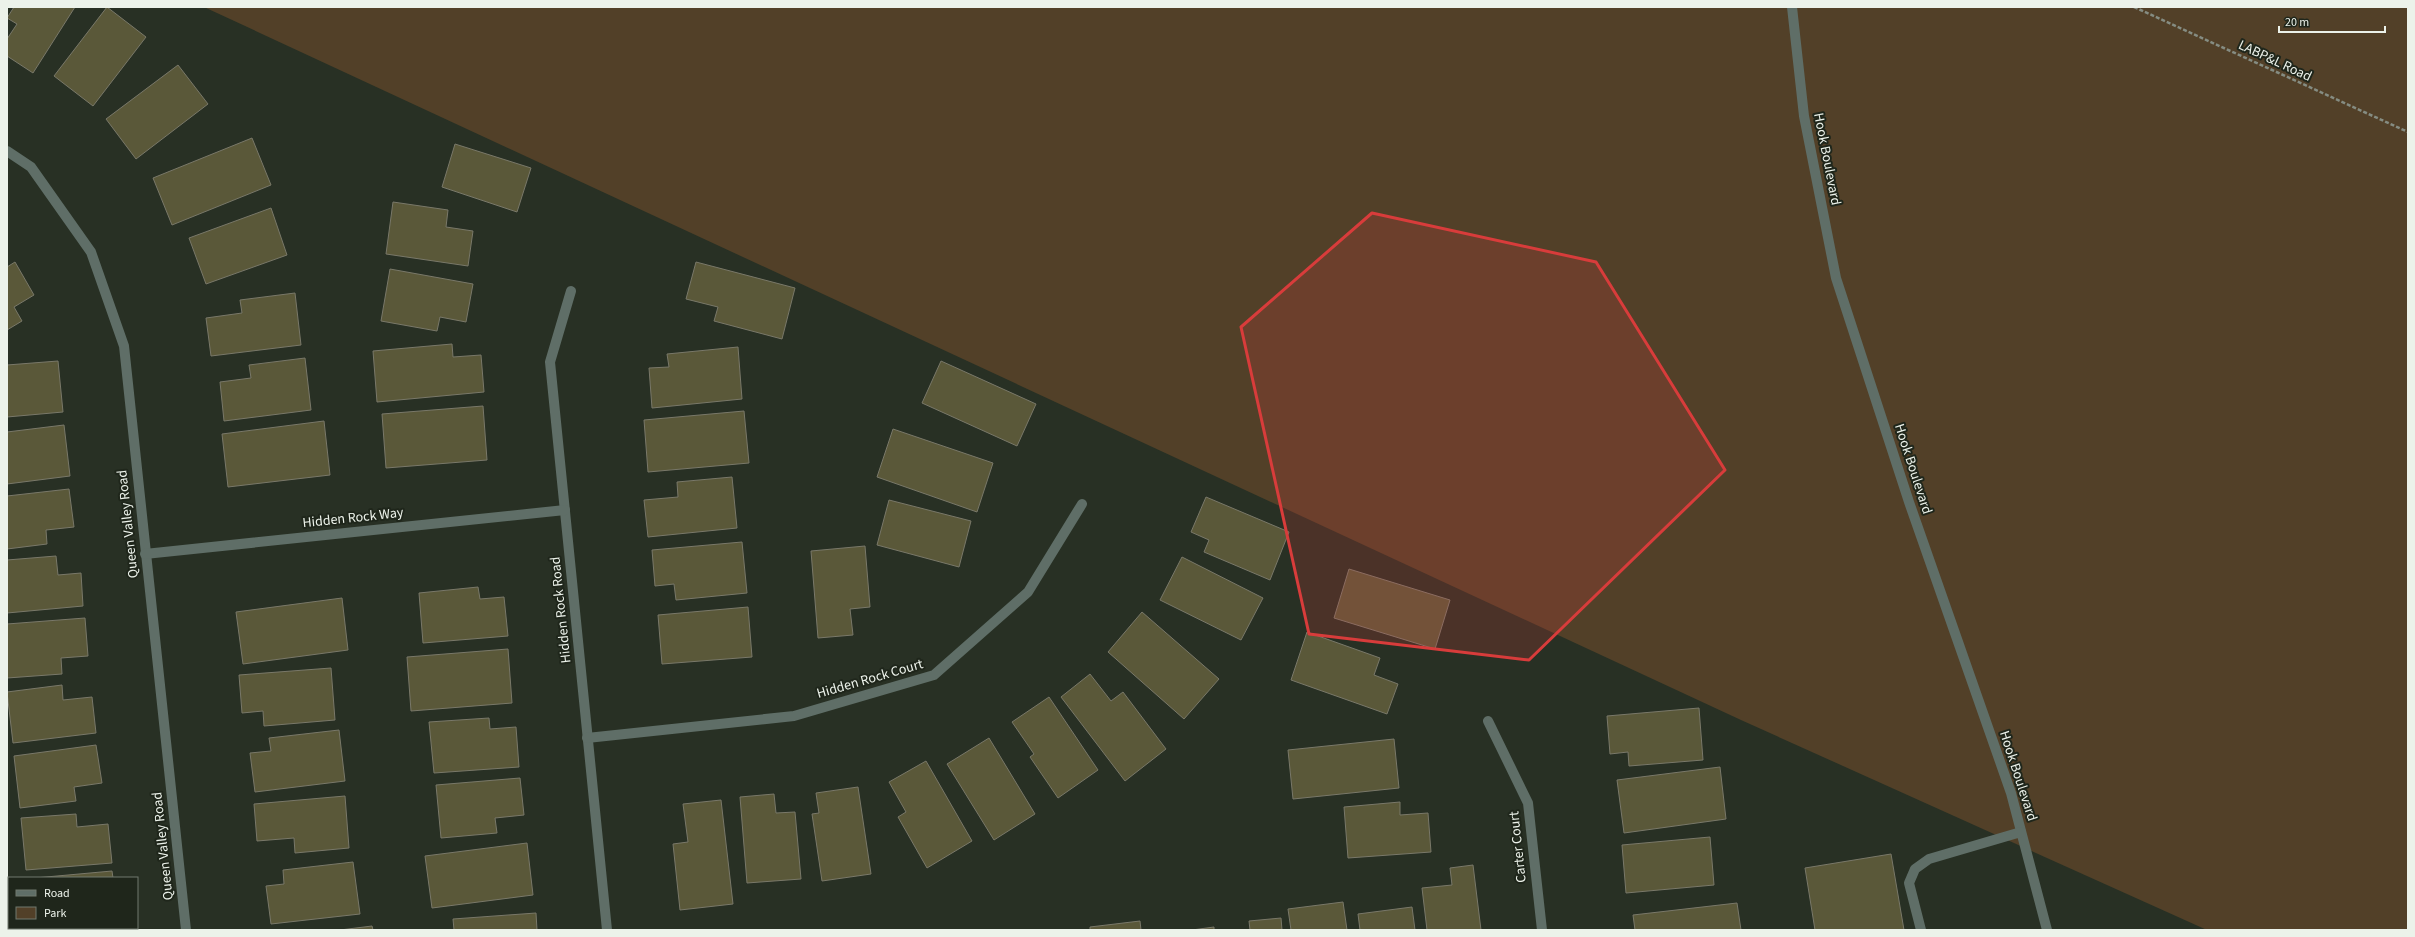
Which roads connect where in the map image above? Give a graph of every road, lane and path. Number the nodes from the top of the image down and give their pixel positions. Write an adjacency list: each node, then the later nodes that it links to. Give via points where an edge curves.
1 (1792, 7): 11 (street, Hook Boulevard, via 1804,116 1836,278 1909,502 2011,793)
2 (2134, 7): 3 (path, LABP&L Road)
3 (2408, 132)
4 (7, 151): 8 (street, Queen Valley Road, via 32,167 91,252 124,346)
5 (571, 291): 7 (street, Hidden Rock Road, via 550,362)
6 (1082, 504): 10 (street, Hidden Rock Court, via 1028,592 934,675 794,716)
7 (565, 510): 8 (street, Hidden Rock Way); 10 (street, Hidden Rock Road)
8 (145, 554): 12 (street, Queen Valley Road)
9 (1488, 721): 14 (street, Carter Court, via 1528,803)
10 (587, 738): 13 (street, Hidden Rock Road)
11 (2021, 832): 15 (street, via 1929,859 1915,869 1909,883); 16 (street, Hook Boulevard)
12 (186, 930)
13 (607, 930)
14 (1542, 930)
15 (1921, 930)
16 (2047, 930)

